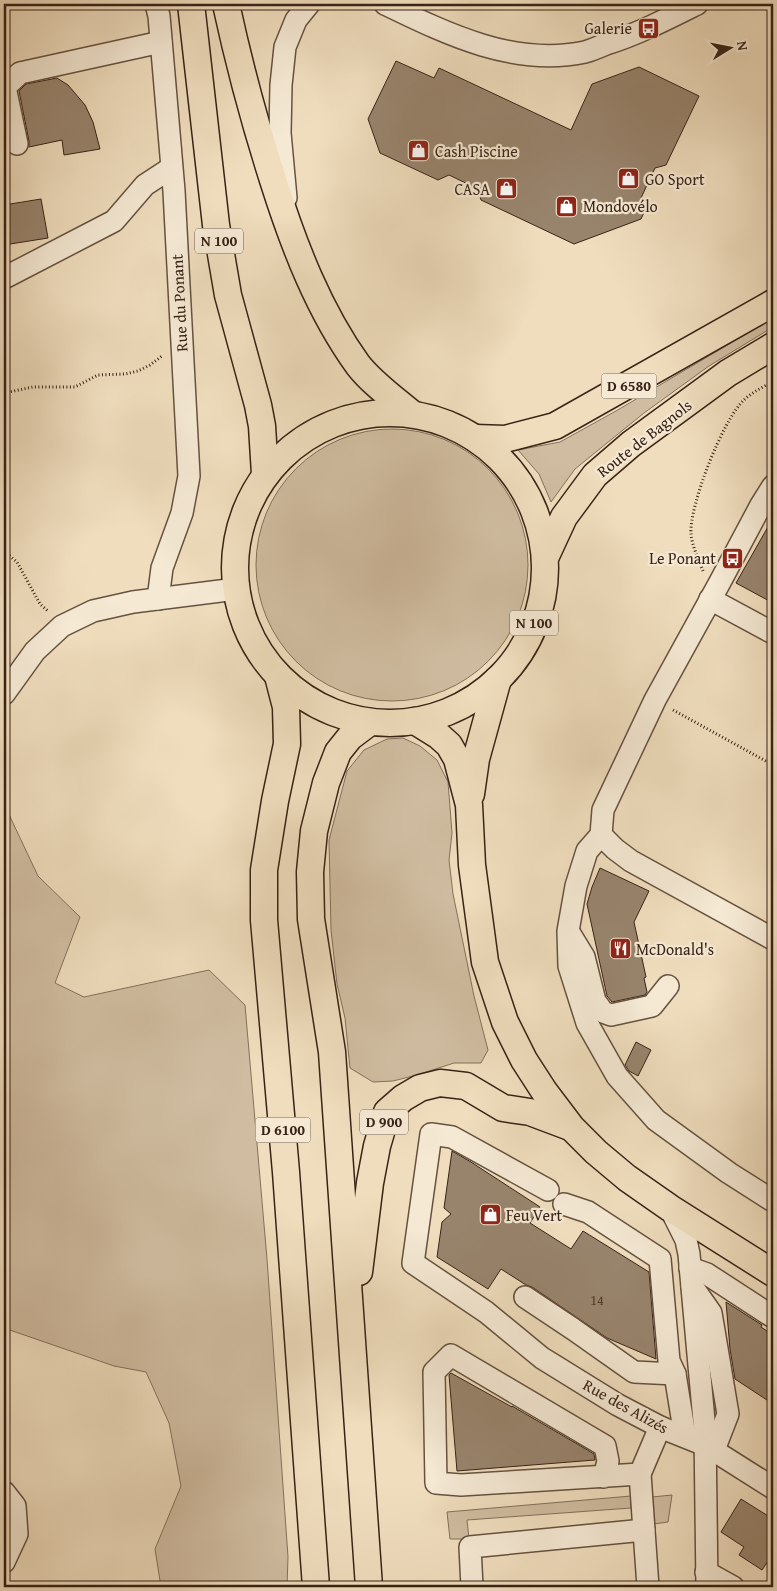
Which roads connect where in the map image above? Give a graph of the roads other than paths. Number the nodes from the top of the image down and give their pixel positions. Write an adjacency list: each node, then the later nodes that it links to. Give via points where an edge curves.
1 (156, 4): 7 (street, Rue du Ponant)
2 (190, 4): 17 (main road, N 100, via 216,226 228,295 258,405)
3 (226, 4): 11 (main road, N 100, via 260,141)
4 (309, 4): 11 (street, via 296,20 285,47 281,85 280,134)
5 (385, 4): 6 (street, via 484,46 518,54 546,55 585,52 615,42)
6 (697, 4)
7 (161, 42): 8 (street); 10 (street, Rue du Ponant)
8 (12, 75): 9 (street, via 4,87)
9 (17, 144)
10 (172, 168): 12 (street, via 145,185 114,220); 21 (street, Rue du Ponant, via 189,476 182,512 162,568)
11 (288, 228): 15 (main road, N 100, via 333,327 360,366)
12 (4, 278)
13 (773, 303): 16 (main road, D 6580, via 554,426 505,439)
14 (773, 346): 19 (main road, Route de Bagnols / D 6580, via 728,373 594,475 564,517)
15 (411, 413): 16 (main road, N 100, via 445,422); 17 (main road, N 100, via 370,413 330,424 294,445)
16 (475, 438): 19 (main road, N 100, via 498,456 531,503)
17 (265, 474): 20 (main road, N 100, via 245,510 236,549)
18 (773, 486): 22 (street)
19 (545, 558): 25 (main road, N 100, via 544,585 536,619 516,659)
20 (236, 589): 21 (street); 24 (main road, N 100, via 244,621 258,650)
21 (158, 599): 26 (street, via 94,612 62,626 35,651)
22 (710, 599): 23 (street); 30 (street, via 655,700 603,810)
23 (773, 633)
24 (278, 676): 28 (main road, N 100, via 320,707); 55 (main road, D 6100, via 286,706 287,744 274,801 264,870 264,920)
25 (498, 679): 27 (main road, N 100, via 474,698 446,713); 29 (main road, D 900, via 476,759)
26 (4, 694)
27 (415, 721): 28 (main road, N 100); 29 (main road, D 900, via 449,745)
28 (370, 722): 43 (main road, via 350,737 338,752 314,831 310,872 311,919 332,1052)
29 (469, 805): 34 (main road, D 900, via 472,865 485,962 505,1022 524,1060)
30 (601, 835): 31 (street, via 587,851 576,886); 32 (street, via 630,861)
31 (568, 931): 33 (street, via 584,957 595,1000 603,1012 611,1015 652,1006); 36 (street, via 569,966 587,1022 617,1076 656,1120)
32 (773, 939)
33 (668, 986)
34 (572, 1128): 38 (main road, D 900, via 627,1178); 43 (main road, D 900, via 530,1112 503,1108 466,1086 440,1083 420,1088 387,1112 370,1183)
35 (548, 1190): 45 (street, Rue des Alizés, via 452,1137 431,1134 413,1263 486,1312 542,1358)
36 (773, 1201)
37 (564, 1204): 44 (street, via 588,1212 660,1259 669,1361)
38 (670, 1208): 39 (main road, D 900); 40 (street, via 686,1240)
39 (773, 1273)
40 (691, 1277): 42 (street, via 706,1274); 47 (street)
41 (525, 1298): 44 (street, via 634,1372)
42 (773, 1317)
43 (352, 1332): 56 (main road)
44 (675, 1374): 46 (street)
45 (660, 1427): 46 (street, Rue des Alizés); 48 (street)
46 (685, 1436): 47 (street, Rue des Alizés)
47 (709, 1448): 50 (street, Rue des Alizés); 54 (street)
48 (640, 1474): 49 (street); 52 (street)
49 (604, 1476): 49 (street, via 608,1461 605,1446 451,1355 434,1372 436,1483 461,1485)
50 (773, 1488)
51 (4, 1492): 53 (street, via 15,1506 17,1534)
52 (644, 1530): 57 (street, via 470,1547); 58 (street)
53 (4, 1562)
54 (706, 1580): 59 (street)
55 (316, 1587)
56 (370, 1587)
57 (472, 1587)
58 (648, 1587)
59 (733, 1587)

